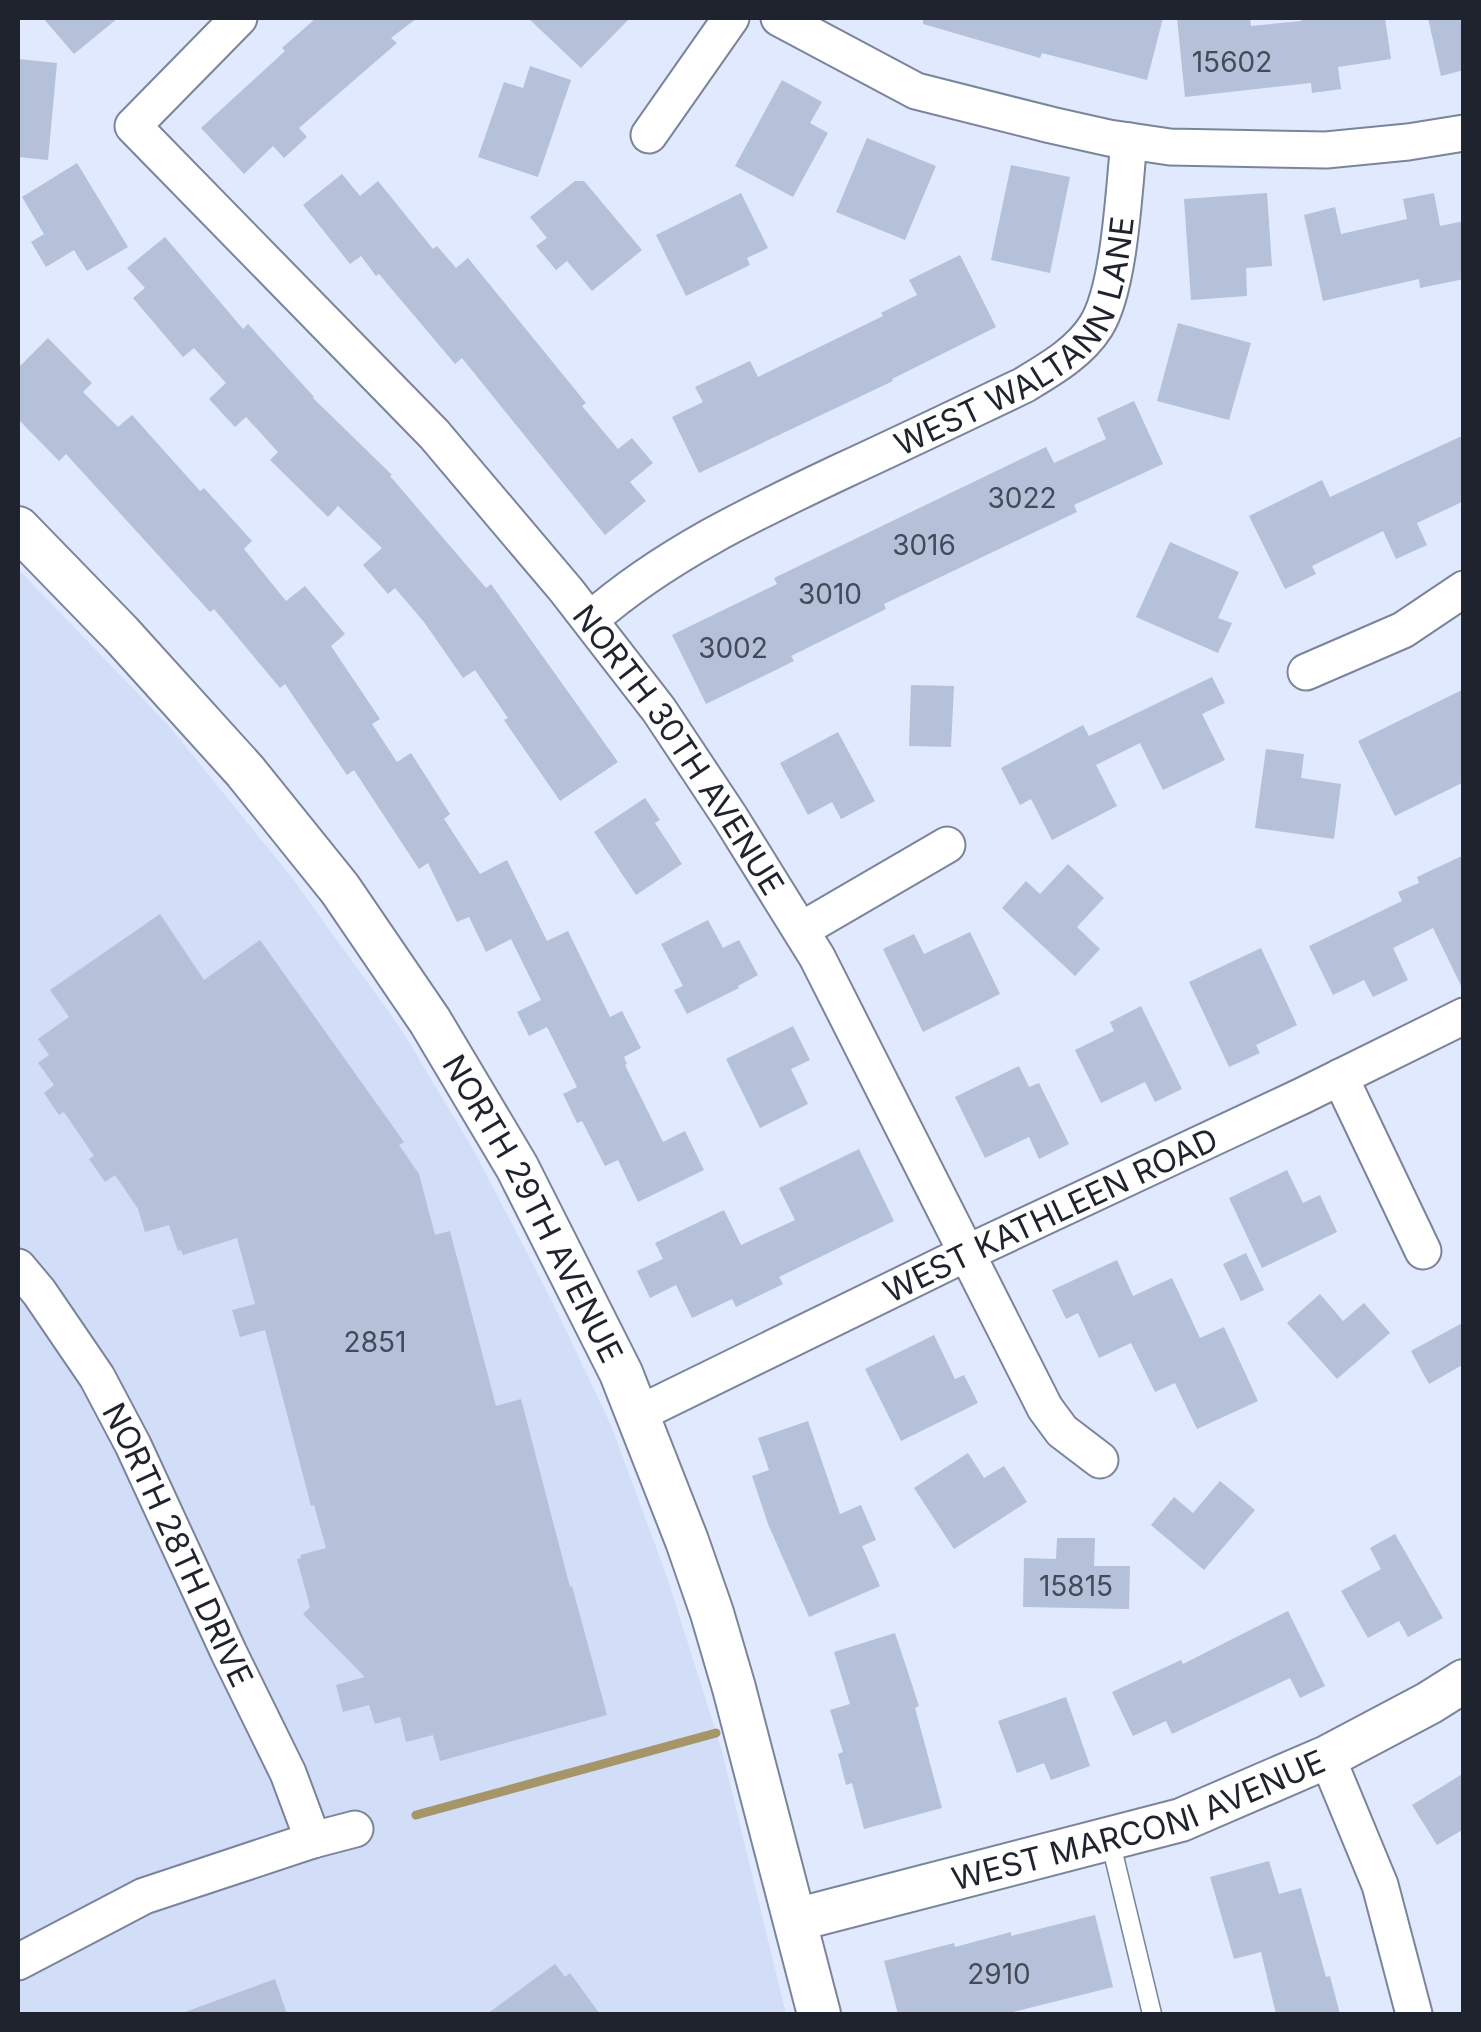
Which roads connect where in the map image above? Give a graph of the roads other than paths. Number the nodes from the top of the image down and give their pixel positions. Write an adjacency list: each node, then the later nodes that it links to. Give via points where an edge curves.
1 (239, 18): 9 (street, NORTH 30TH AVENUE, via 133,126 434,434)
2 (731, 18): 5 (street)
3 (779, 18): 6 (street, via 916,90)
4 (1464, 133): 6 (street, via 1326,150)
5 (648, 136)
6 (1129, 141): 9 (street, WEST WALTANN LANE, via 1109,293 1096,326 1065,359 741,518)
7 (18, 528): 18 (street, NORTH 29TH AVENUE, via 245,770 340,890 430,1021 517,1167)
8 (1464, 589): 10 (street, via 1404,630)
9 (590, 620): 12 (street, NORTH 30TH AVENUE, via 658,710)
10 (1306, 672)
11 (946, 845): 12 (street)
12 (801, 930): 16 (street, NORTH 30TH AVENUE)
13 (1464, 1016): 14 (street, WEST KATHLEEN ROAD)
14 (1340, 1077): 15 (street); 16 (street, WEST KATHLEEN ROAD)
15 (1423, 1251)
16 (967, 1253): 18 (street, WEST KATHLEEN ROAD); 19 (street, NORTH 30TH AVENUE, via 1045,1408 1062,1431)
17 (18, 1267): 24 (street, NORTH 28TH DRIVE, via 97,1377 133,1444)
18 (638, 1414): 25 (street, NORTH 29TH AVENUE, via 712,1613)
19 (1100, 1460)
20 (1464, 1681): 21 (street, WEST MARCONI AVENUE)
21 (1328, 1757): 23 (street, WEST MARCONI AVENUE, via 1181,1820); 29 (street, via 1380,1885)
22 (355, 1829): 24 (street)
23 (1110, 1839): 25 (street, WEST MARCONI AVENUE); 28 (lane)
24 (314, 1840): 26 (street, via 144,1896)
25 (795, 1920): 27 (street, NORTH 29TH AVENUE)
26 (18, 1962)
27 (819, 2014)
28 (1152, 2014)
29 (1414, 2014)

